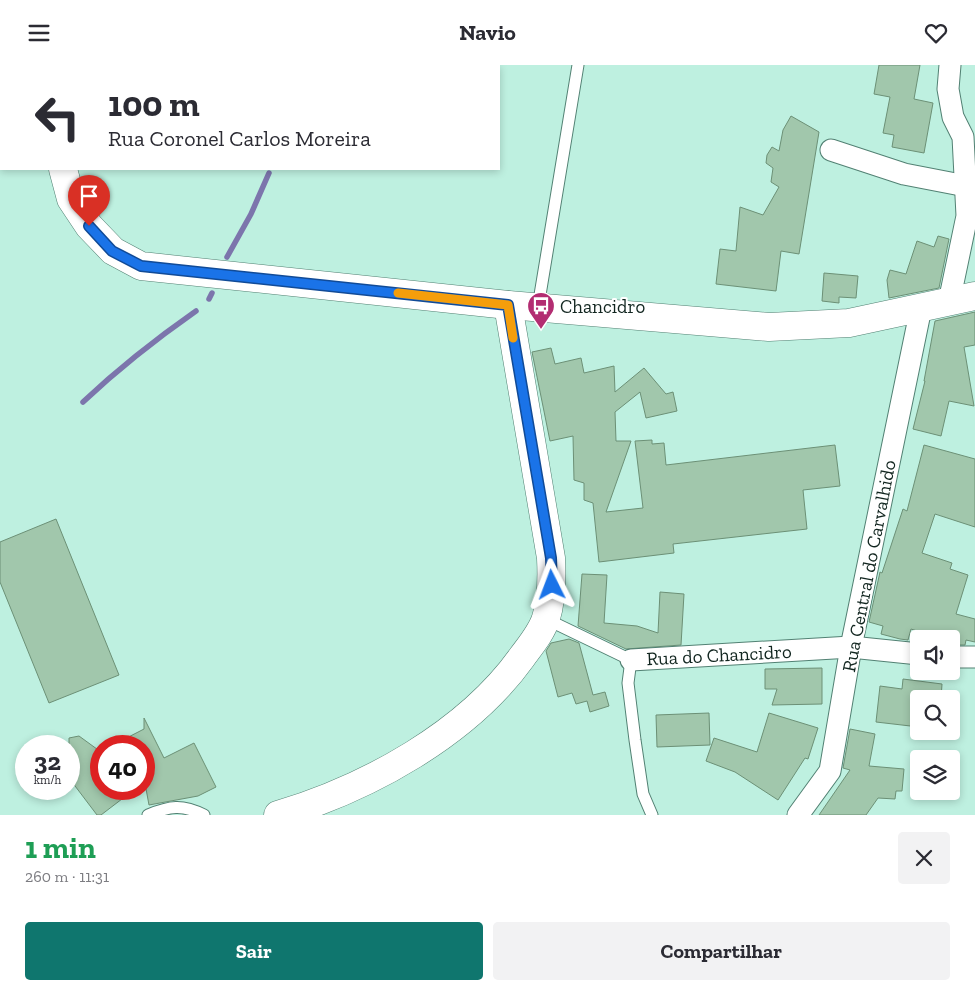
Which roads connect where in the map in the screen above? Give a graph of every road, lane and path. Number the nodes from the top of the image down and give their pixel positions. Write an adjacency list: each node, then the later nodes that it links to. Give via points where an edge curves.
1 (578, 65): 9 (lane)
2 (950, 65): 3 (street, via 948,89 953,117)
3 (969, 136): 6 (street)
4 (831, 150): 6 (street, via 904,174)
5 (63, 170): 8 (main road, via 71,199 89,226 112,251 141,266)
6 (966, 187): 7 (street)
7 (962, 299): 10 (main road)
8 (508, 305): 9 (main road); 11 (main road, via 551,558 552,585)
9 (538, 307): 10 (main road, via 769,327 848,323)
10 (921, 308): 12 (street, Rua Central do Carvalhido)
11 (546, 619): 16 (lane, Rua do Chancidro); 19 (main road, via 530,646 493,693 419,751 365,781 308,806)
12 (851, 647): 13 (street, Rua do Chancidro); 16 (street, Rua do Chancidro); 21 (street, Rua Central do Carvalhido, via 830,771)
13 (910, 653)
14 (960, 657): 15 (street)
15 (975, 657)
16 (631, 660): 20 (lane, via 628,683 635,740 643,794)
17 (148, 815): 18 (lane, via 177,807)
18 (204, 815)
19 (278, 815)
20 (652, 815)
21 (798, 815)

